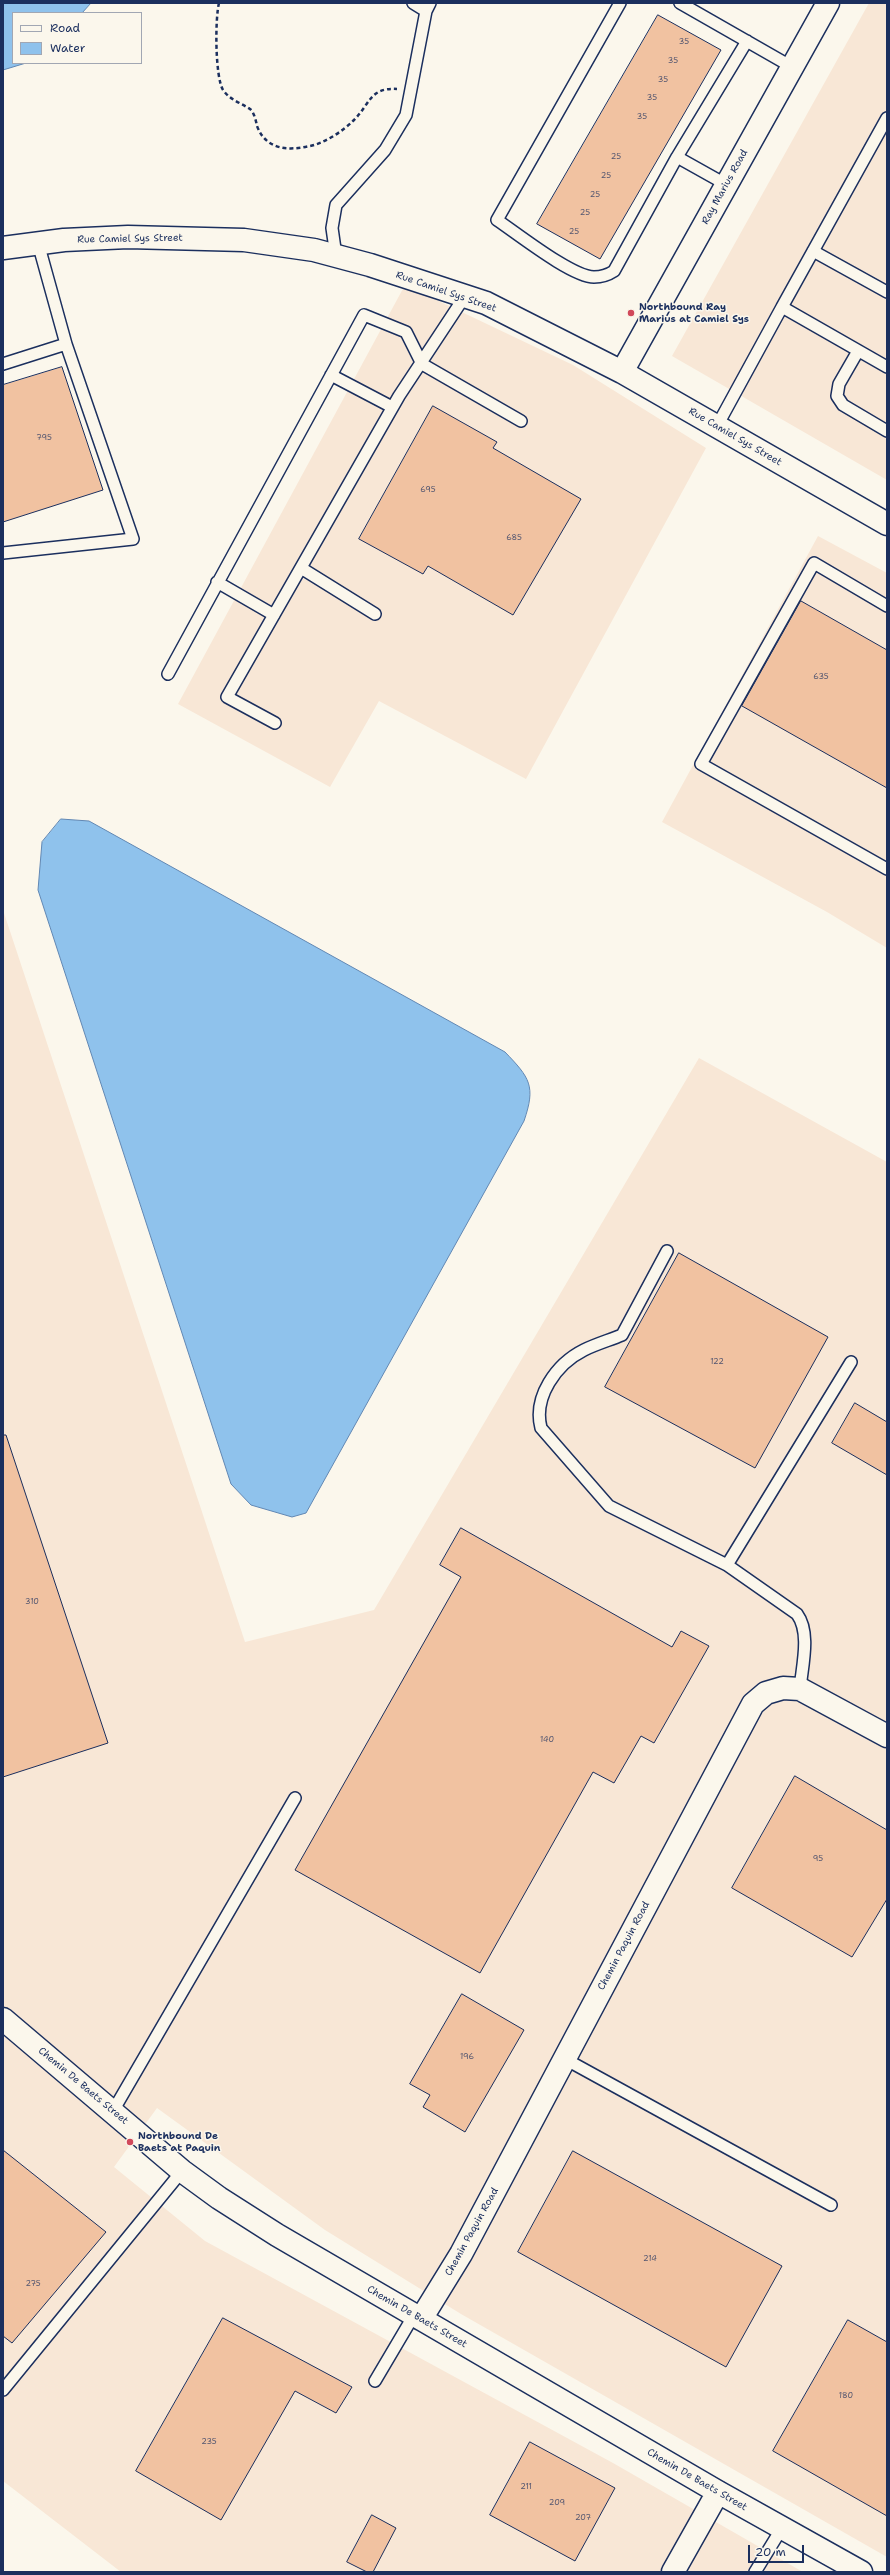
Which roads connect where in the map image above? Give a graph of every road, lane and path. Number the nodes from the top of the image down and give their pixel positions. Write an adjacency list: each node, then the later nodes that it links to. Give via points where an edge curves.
1 (219, 3): 9 (path, via 215,34 223,89 232,99 251,110 260,133 268,144 287,149 312,146 334,136 354,120 376,92 387,88)
2 (413, 3): 6 (lane)
3 (620, 3): 11 (lane, via 497,220 576,272 593,277 608,275 614,271)
4 (681, 3): 7 (lane)
5 (828, 3): 8 (street, Ray Marius Road)
6 (428, 7): 9 (lane)
7 (747, 41): 8 (lane); 11 (lane)
8 (792, 68): 12 (street, Ray Marius Road)
9 (410, 89): 16 (lane, via 406,115 385,150 336,205 332,228)
10 (887, 118): 15 (lane)
11 (677, 157): 12 (lane)
12 (727, 185): 25 (street, Ray Marius Road)
13 (38, 243): 14 (street, Rue Camiel Sys Street); 16 (street, Rue Camiel Sys Street, via 128,237 244,240 314,250); 20 (lane)
14 (3, 248)
15 (813, 251): 17 (lane); 19 (lane)
16 (336, 256): 18 (street, Rue Camiel Sys Street)
17 (887, 292)
18 (464, 296): 23 (lane); 25 (street, Rue Camiel Sys Street, via 486,303)
19 (782, 307): 21 (lane); 29 (lane)
20 (66, 344): 22 (lane); 32 (lane, via 133,539)
21 (858, 351): 24 (lane); 30 (lane, via 840,384 837,396 843,404)
22 (3, 364)
23 (422, 364): 26 (lane, via 406,332 364,315); 27 (lane); 28 (lane)
24 (887, 367)
25 (622, 372): 29 (street, Rue Camiel Sys Street)
26 (331, 375): 27 (lane); 34 (lane)
27 (392, 408): 33 (lane)
28 (522, 421)
29 (717, 426): 31 (street, Rue Camiel Sys Street)
30 (887, 431)
31 (887, 524)
32 (3, 553)
33 (301, 568): 36 (lane); 37 (lane)
34 (217, 582): 37 (lane); 38 (lane)
35 (887, 606): 40 (lane, via 814,563 701,764)
36 (374, 614)
37 (274, 615): 39 (lane, via 227,696)
38 (168, 674)
39 (276, 723)
40 (887, 869)
41 (667, 1251): 43 (lane, via 622,1335 583,1350 568,1361 551,1379 542,1397 538,1414 541,1428 608,1506)
42 (851, 1362): 43 (lane)
43 (727, 1565): 44 (lane, via 797,1614 803,1622)
44 (800, 1689): 45 (street, Chemin Paquin Road); 48 (street, Chemin Paquin Road, via 783,1688 766,1693 752,1704)
45 (887, 1736)
46 (295, 1798): 49 (lane)
47 (3, 2020): 49 (street, Chemin De Baets Street)
48 (565, 2059): 51 (lane); 52 (street, Chemin Paquin Road, via 461,2254)
49 (113, 2111): 50 (street, Chemin De Baets Street)
50 (182, 2171): 52 (street, Chemin De Baets Street, via 218,2198 277,2235); 54 (lane)
51 (831, 2205)
52 (417, 2317): 53 (lane); 55 (street, Chemin De Baets Street)
53 (375, 2381)
54 (3, 2390)
55 (718, 2492): 56 (street, Chemin De Baets Street); 57 (street)
56 (782, 2528): 58 (lane); 59 (street, Chemin De Baets Street)
57 (673, 2572)
58 (755, 2572)
59 (861, 2572)

